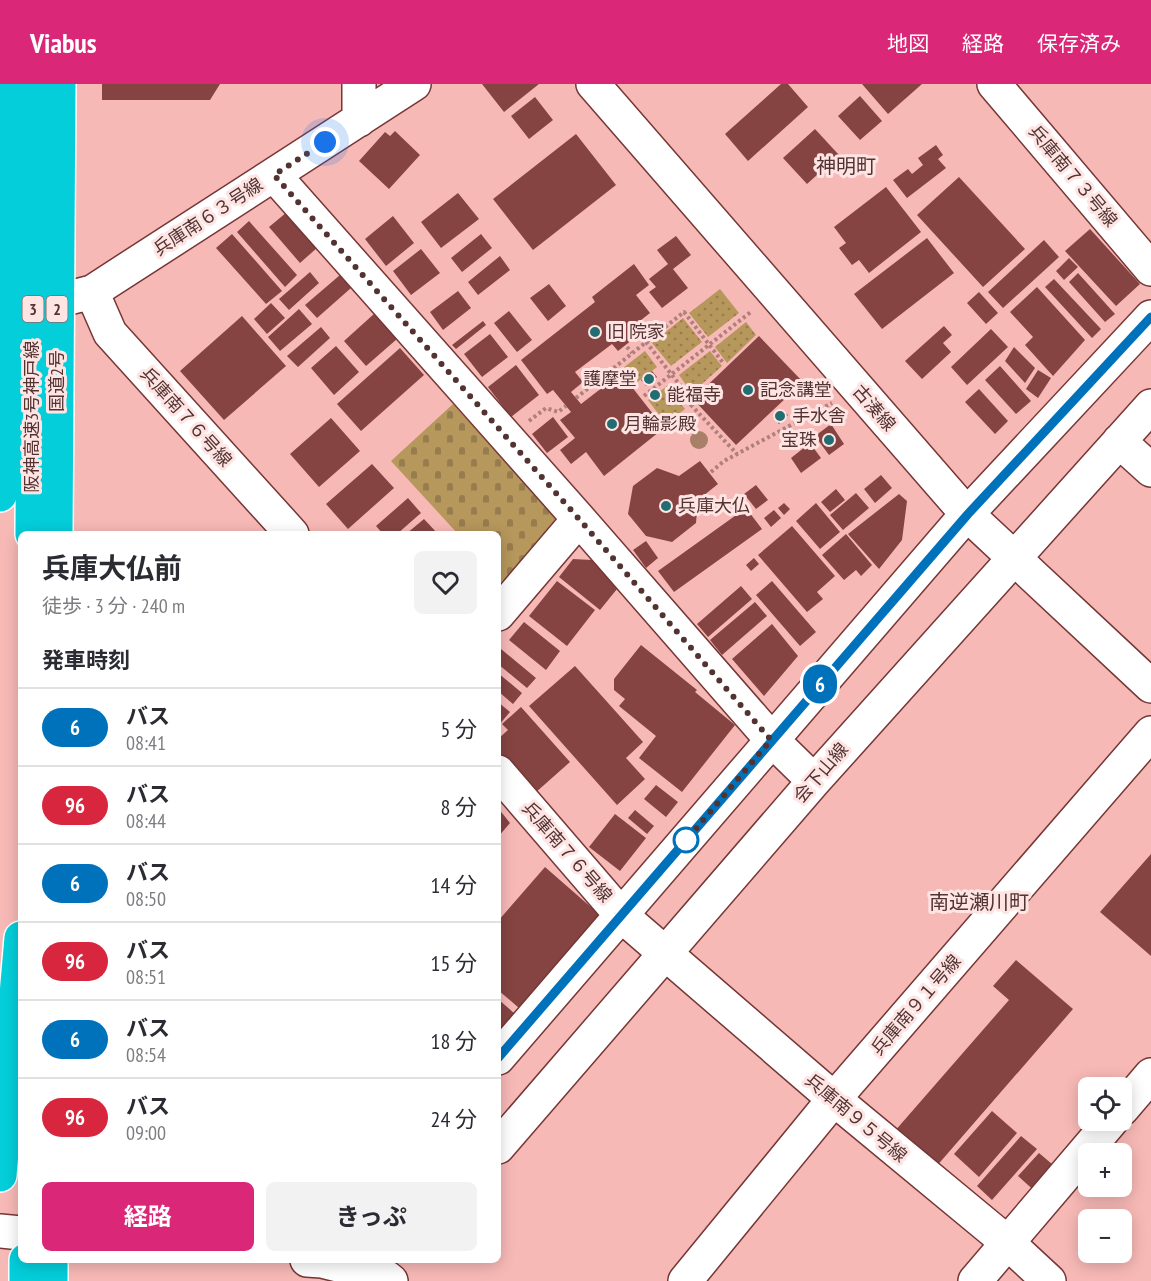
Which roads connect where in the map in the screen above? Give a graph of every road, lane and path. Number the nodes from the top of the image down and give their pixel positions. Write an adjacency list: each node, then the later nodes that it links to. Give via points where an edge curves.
1 (3, 84): 31 (highway, 3)
2 (34, 84): 34 (highway, 阪神高速3号神戸線 / 3)
3 (59, 84): 13 (highway, 国道2号 / 2)
4 (359, 84): 8 (street)
5 (414, 84): 8 (street, 兵庫南６３号線)
6 (593, 84): 12 (street, 古湊線)
7 (994, 84): 10 (street, 兵庫南７３号線)
8 (359, 120): 9 (street, 兵庫南６３号線)
9 (274, 175): 11 (street, 兵庫南６３号線); 26 (street)
10 (1151, 268)
11 (92, 292): 13 (street, 兵庫南６３号線); 36 (street, 兵庫南７６号線, via 110,333)
12 (774, 293): 16 (path); 21 (street, 古湊線)
13 (57, 301): 35 (highway, 国道2号 / 2)
14 (1151, 317): 32 (street)
15 (646, 342): 16 (path, via 684,312); 18 (path); 20 (path)
16 (709, 345): 19 (path); 20 (path)
17 (627, 346): 18 (path)
18 (632, 353): 23 (path)
19 (724, 364)
20 (671, 374): 22 (path); 28 (path, via 692,405)
21 (854, 384): 28 (path, via 827,406); 32 (street, 古湊線)
22 (644, 396)
23 (576, 398)
24 (1151, 405): 27 (street, 会下山線)
25 (566, 406): 26 (path, via 558,412 546,408)
26 (507, 437): 33 (street)
27 (1119, 441): 29 (street); 37 (street, 会下山線)
28 (737, 454): 30 (path)
29 (1151, 470)
30 (711, 472)
31 (0, 495)
32 (968, 514): 37 (street, 古湊線); 41 (street)
33 (579, 519): 38 (street); 41 (street)
34 (32, 531)
35 (56, 531)
36 (289, 531)
37 (1012, 558): 39 (street, 古湊線); 43 (street, 会下山線)
38 (501, 610)
39 (1151, 686)
40 (1151, 733): 50 (street, 兵庫南９１号線)
41 (771, 740): 43 (street); 44 (street)
42 (501, 775): 44 (street, 兵庫南７６号線)
43 (814, 781): 45 (street, 会下山線)
44 (622, 915): 45 (street, 兵庫南７６号線); 47 (street)
45 (664, 954): 50 (street, 兵庫南９５号線); 52 (street, 会下山線)
46 (18, 973): 53 (highway)
47 (501, 1055)
48 (1151, 1075): 49 (street)
49 (1132, 1097)
50 (834, 1100): 56 (street, 兵庫南９５号線); 63 (street, 兵庫南９１号線)
51 (1103, 1131): 56 (street)
52 (501, 1144)
53 (0, 1175)
54 (0, 1231): 55 (street)
55 (18, 1233)
56 (1008, 1243): 64 (street); 65 (street, 兵庫南９５号線)
57 (26, 1263): 61 (highway)
58 (51, 1263): 62 (highway)
59 (320, 1266): 60 (street)
60 (390, 1275)
61 (26, 1281)
62 (51, 1281)
63 (685, 1281)
64 (975, 1281)
65 (1049, 1281)

